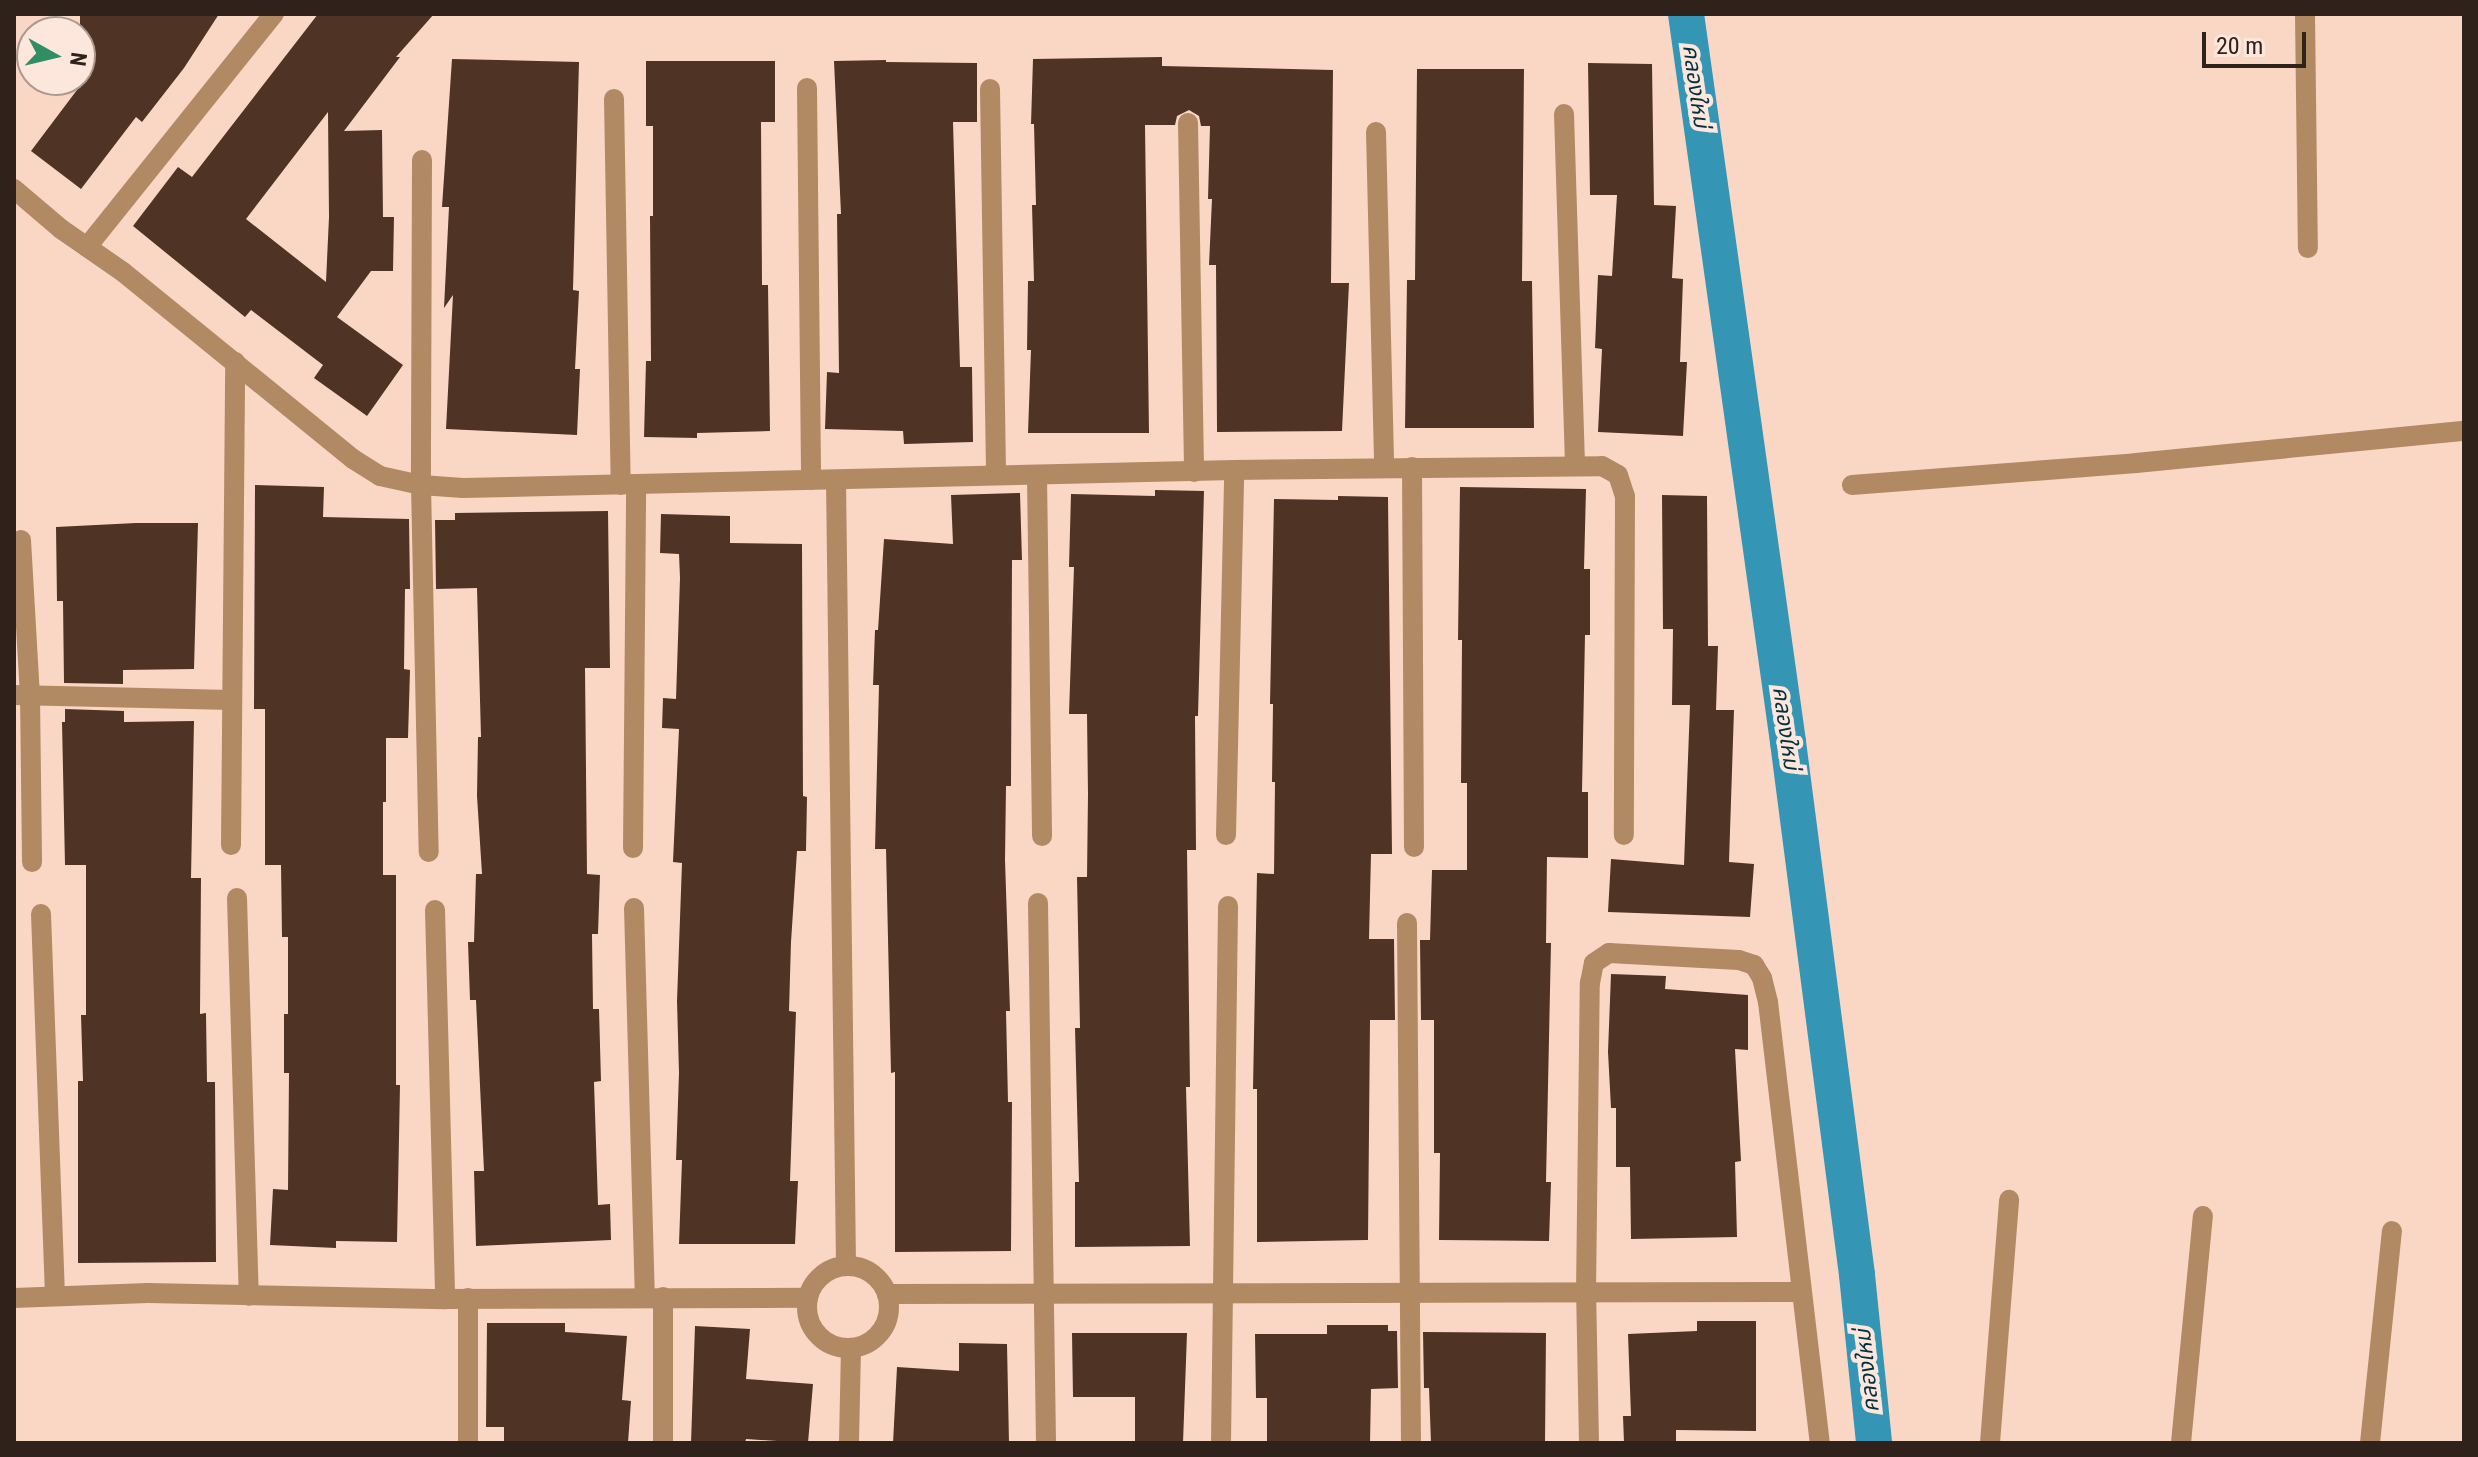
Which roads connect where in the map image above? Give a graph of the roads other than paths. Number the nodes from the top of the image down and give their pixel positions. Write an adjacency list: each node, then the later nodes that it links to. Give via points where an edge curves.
1 (274, 14): 11 (street)
2 (2305, 14): 12 (street)
3 (807, 88): 22 (street)
4 (990, 89): 20 (street)
5 (614, 99): 25 (street)
6 (1564, 114): 15 (street)
7 (1188, 123): 19 (street)
8 (1376, 132): 16 (street)
9 (422, 160): 24 (street)
10 (14, 189): 11 (street)
11 (87, 247): 13 (street)
12 (2308, 248)
13 (235, 362): 24 (street, via 353,459 380,476); 29 (street)
14 (2464, 431): 26 (street)
15 (1575, 464): 17 (street); 31 (street, via 1602,466 1618,475 1625,496)
16 (1384, 467): 17 (street); 18 (street)
17 (1412, 467): 34 (street)
18 (1234, 470): 19 (street); 30 (street)
19 (1194, 472): 21 (street)
20 (996, 475): 21 (street); 23 (street)
21 (1037, 475): 32 (street)
22 (811, 480): 23 (street); 25 (street)
23 (836, 480): 48 (street)
24 (421, 485): 25 (street); 36 (street)
25 (629, 485): 35 (street)
26 (1852, 485)
27 (21, 540): 28 (street)
28 (22, 695): 29 (street); 37 (street)
29 (232, 700): 33 (street)
30 (1226, 835)
31 (1624, 835)
32 (1042, 836)
33 (231, 845)
34 (1414, 847)
35 (633, 848)
36 (429, 852)
37 (32, 862)
38 (237, 898): 56 (street)
39 (1038, 903): 50 (street)
40 (1228, 906): 54 (street)
41 (634, 908): 57 (street)
42 (435, 910): 61 (street)
43 (41, 914): 52 (street)
44 (1407, 923): 55 (street)
45 (2009, 1200): 71 (street)
46 (2203, 1216): 72 (street)
47 (2392, 1231): 73 (street)
48 (846, 1265): 53 (street, via 872,1272); 60 (street, via 821,1275)
49 (1800, 1292): 51 (street); 51 (street, via 1768,1002 1754,965 1609,953 1594,963 1590,983); 70 (street)
50 (1046, 1293): 53 (street); 54 (street); 66 (street)
51 (1586, 1293): 55 (street); 69 (street)
52 (55, 1294): 56 (street); 58 (street)
53 (887, 1294): 62 (street, via 889,1309 878,1335)
54 (1221, 1294): 55 (street); 67 (street)
55 (1410, 1295): 68 (street)
56 (249, 1296): 61 (street)
57 (654, 1296): 59 (street); 60 (street); 64 (street)
58 (14, 1298)
59 (468, 1298): 61 (street); 63 (street)
60 (808, 1298): 62 (street, via 807,1311 817,1334)
61 (445, 1299)
62 (851, 1348): 65 (street)
63 (468, 1443)
64 (663, 1443)
65 (849, 1443)
66 (1046, 1443)
67 (1221, 1443)
68 (1411, 1443)
69 (1589, 1443)
70 (1820, 1443)
71 (1990, 1443)
72 (2181, 1443)
73 (2370, 1443)

